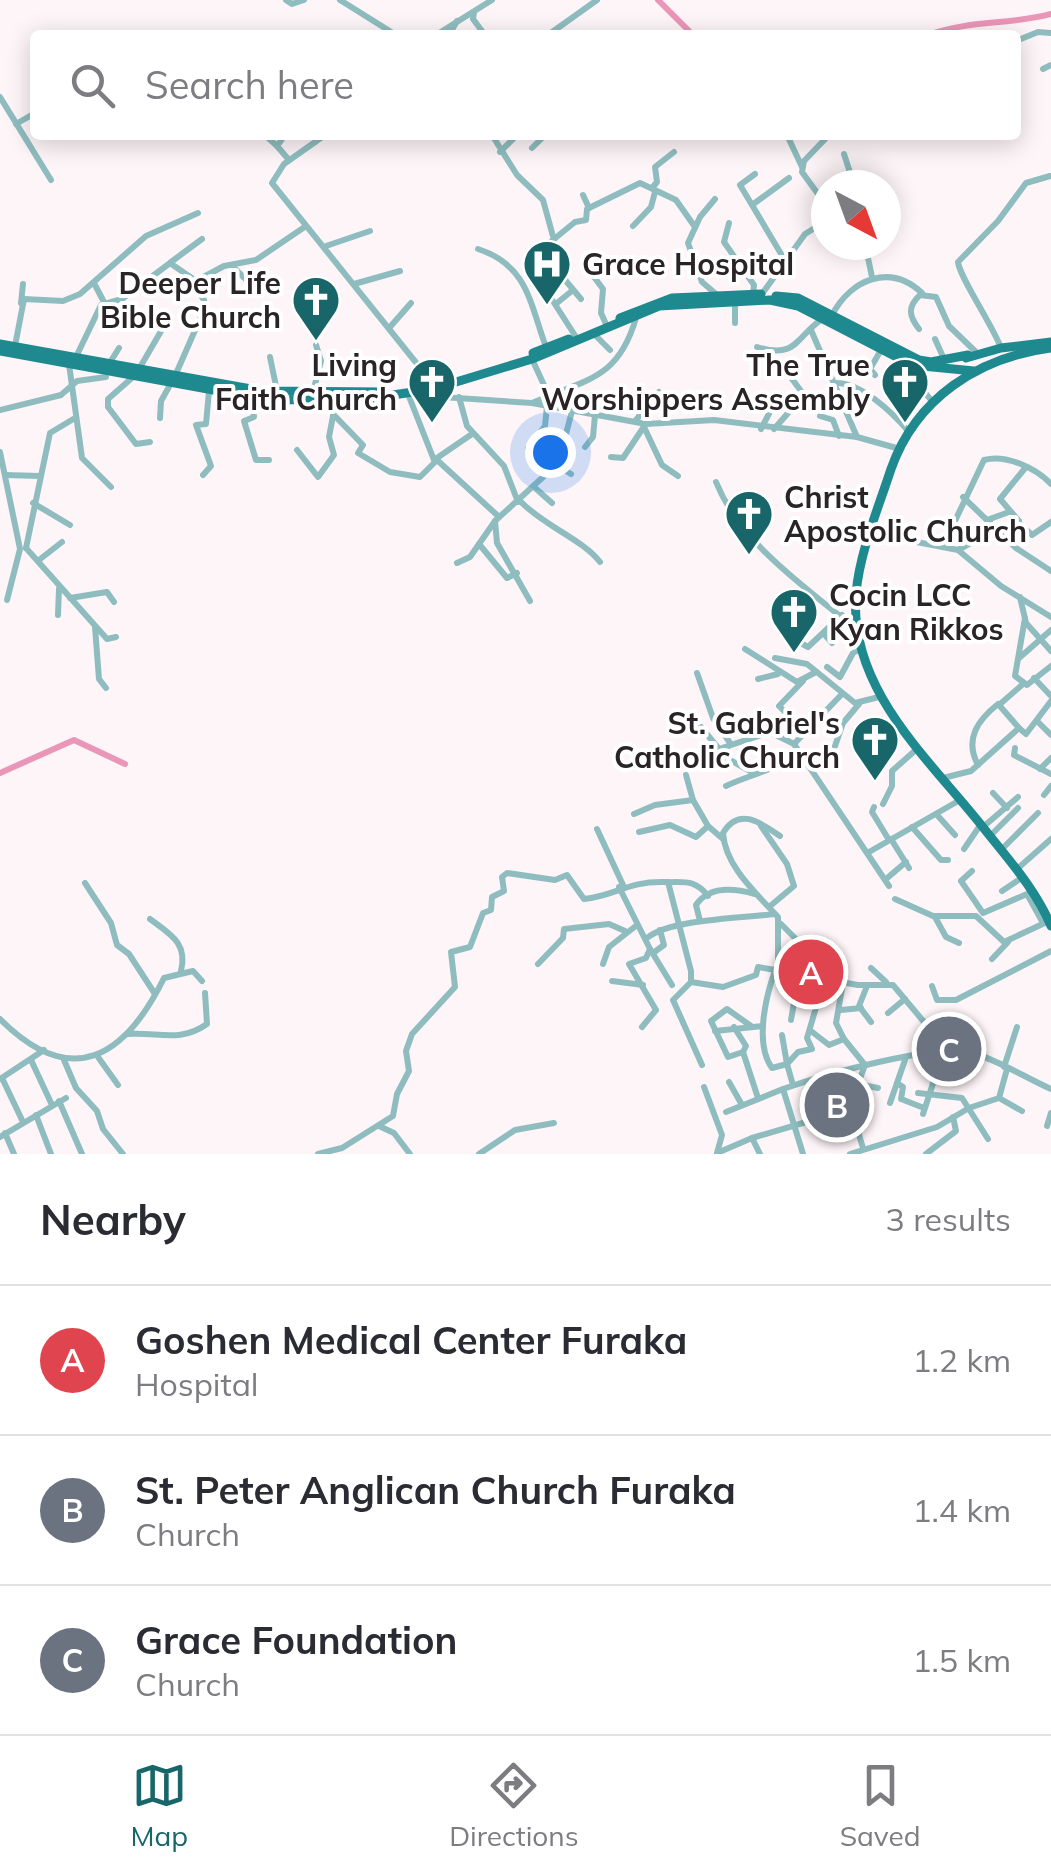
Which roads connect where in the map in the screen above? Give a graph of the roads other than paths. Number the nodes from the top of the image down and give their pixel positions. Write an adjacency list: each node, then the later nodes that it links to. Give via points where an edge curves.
1 (286, 0): 2 (street)
2 (304, 0)
3 (340, 0): 9 (street)
4 (461, 0): 7 (street)
5 (492, 0): 7 (street)
6 (597, 0): 11 (street)
7 (472, 11): 8 (street); 10 (street)
8 (454, 29)
9 (388, 30)
10 (481, 30)
11 (555, 30)
12 (1051, 33): 13 (street)
13 (1021, 38)
14 (0, 97): 16 (street)
15 (30, 115): 16 (street)
16 (16, 124): 36 (street)
17 (270, 140): 25 (street)
18 (281, 140): 25 (street)
19 (318, 140): 30 (street)
20 (494, 140): 27 (street)
21 (512, 140): 27 (street)
22 (540, 140): 26 (street)
23 (790, 140): 31 (street)
24 (825, 140): 31 (street)
25 (276, 146): 30 (street)
26 (532, 148)
27 (500, 152): 53 (street, via 543,200)
28 (674, 152): 38 (street, via 655,167)
29 (844, 154): 32 (street)
30 (289, 160): 47 (street, via 272,183)
31 (802, 168): 37 (street)
32 (849, 170)
33 (755, 174): 41 (street, via 740,186)
34 (1050, 176): 99 (street, via 1026,184 958,262)
35 (789, 178): 41 (street)
36 (50, 180)
37 (811, 188)
38 (653, 189): 42 (street, via 632,185); 48 (street, via 655,201); 49 (street, via 676,200)
39 (583, 195): 42 (street)
40 (715, 199): 49 (street)
41 (752, 205): 59 (street)
42 (589, 208): 44 (street)
43 (198, 213): 66 (street, via 146,236 102,271)
44 (586, 220): 45 (street); 53 (street)
45 (600, 220)
46 (729, 222): 70 (street, via 724,242)
47 (306, 226): 54 (street); 60 (street, via 256,260)
48 (633, 226)
49 (695, 227): 72 (street, via 689,253 708,290)
50 (370, 231): 54 (street)
51 (811, 231): 59 (street)
52 (202, 238): 58 (street)
53 (554, 240): 77 (street, via 533,258)
54 (326, 246): 67 (street)
55 (478, 249): 95 (street, via 497,255 522,277)
56 (592, 254): 84 (street, via 588,269 602,289)
57 (868, 260): 63 (street)
58 (170, 263): 64 (street); 79 (street)
59 (787, 264): 70 (street)
60 (232, 266): 64 (street); 68 (street)
61 (400, 271): 67 (street)
62 (561, 275): 69 (street)
63 (872, 277): 71 (street, via 904,278); 80 (street)
64 (191, 281): 73 (street)
65 (23, 284): 78 (street)
66 (96, 284): 78 (street, via 63,301); 79 (street)
67 (354, 284): 86 (street)
68 (257, 290)
69 (572, 290): 74 (street); 77 (street)
70 (757, 294): 72 (main road); 80 (main road, via 798,298)
71 (922, 294): 87 (street, via 910,306); 102 (street, via 936,296 949,326)
72 (722, 295): 84 (main road, via 672,298)
73 (204, 300)
74 (581, 300)
75 (735, 302): 80 (main road, via 770,300); 81 (main road, via 659,306); 83 (street)
76 (410, 303): 86 (street)
77 (557, 303): 90 (street)
78 (21, 304): 94 (street)
79 (106, 304): 105 (street, via 100,304)
80 (827, 317): 88 (street); 101 (main road); 107 (main road, via 919,360)
81 (636, 318): 89 (main road); 124 (street, via 626,350 604,374)
82 (200, 319): 113 (street)
83 (735, 322)
84 (606, 324): 90 (main road)
85 (164, 326): 109 (street)
86 (390, 328): 118 (street)
87 (919, 329)
88 (811, 330): 96 (street, via 777,353); 114 (street)
89 (595, 335): 100 (street); 104 (main road)
90 (576, 337): 95 (main road)
91 (935, 340): 107 (street)
92 (316, 345): 121 (street, via 321,361)
93 (1051, 345): 99 (main road); 108 (main road)
94 (15, 346): 97 (main road); 105 (main road)
95 (546, 346): 118 (main road)
96 (757, 347)
97 (0, 348): 105 (main road)
98 (119, 348): 106 (street)
99 (1000, 348): 102 (main road)
100 (610, 350)
101 (881, 350): 107 (main road, via 912,364); 111 (street, via 870,369)
102 (973, 354): 107 (main road); 108 (main road)
103 (270, 357): 120 (street)
104 (532, 359): 118 (main road); 124 (street)
105 (72, 361): 106 (main road); 109 (main road); 115 (street)
106 (110, 364): 109 (main road)
107 (944, 364): 108 (main road)
108 (970, 370): 117 (main road); 117 (main road)
109 (136, 373): 113 (main road); 148 (street, via 108,399 108,407 136,444)
110 (789, 375): 142 (street, via 804,395)
111 (876, 375)
112 (106, 377): 115 (street)
113 (172, 381): 119 (main road); 120 (main road); 138 (street)
114 (834, 383): 143 (street, via 889,407); 147 (street)
115 (71, 385): 132 (street, via 61,395); 137 (street)
116 (918, 386): 128 (street)
117 (951, 386): 128 (main road)
118 (433, 387): 121 (main road); 123 (main road); 125 (street, via 442,397)
119 (208, 390): 126 (main road); 159 (street, via 206,424 196,425 211,466)
120 (278, 392): 121 (main road)
121 (313, 392)
122 (659, 392): 139 (street)
123 (408, 394): 127 (main road); 155 (street)
124 (549, 396): 129 (street)
125 (460, 397): 129 (street); 144 (street)
126 (252, 398): 127 (main road); 154 (street, via 254,417 244,420 256,460)
127 (335, 401): 134 (street)
128 (933, 402): 143 (main road)
129 (532, 403): 130 (street)
130 (547, 406): 133 (street); 156 (street, via 545,426 528,448)
131 (773, 406): 141 (street)
132 (0, 410)
133 (572, 411): 135 (street); 145 (street)
134 (333, 414): 151 (street, via 334,455 327,468 318,476); 155 (street, via 363,445 358,453 390,472 420,476)
135 (595, 415): 139 (street); 149 (street)
136 (820, 416): 146 (street, via 833,420)
137 (75, 418): 161 (street, via 50,432); 165 (street, via 82,458)
138 (160, 418)
139 (636, 420): 140 (street)
140 (645, 426): 141 (street, via 714,420); 153 (street, via 623,458); 162 (street, via 662,465)
141 (761, 429): 142 (street)
142 (773, 430): 146 (street)
143 (909, 432): 150 (main road)
144 (472, 434): 155 (street); 168 (street, via 504,466)
145 (566, 434)
146 (839, 436): 147 (street)
147 (857, 438): 150 (street)
148 (150, 442)
149 (585, 447)
150 (900, 449): 178 (main road)
151 (298, 450)
152 (0, 452): 160 (street)
153 (610, 457)
154 (268, 460)
155 (434, 460): 172 (street)
156 (555, 464): 158 (street); 166 (street)
157 (1026, 466): 164 (street); 167 (street, via 986,459); 171 (street, via 1000,499)
158 (571, 474)
159 (203, 475)
160 (5, 476): 161 (street); 183 (street)
161 (40, 476): 169 (street)
162 (678, 476)
163 (716, 482): 197 (street, via 723,504 772,564)
164 (1051, 484)
165 (110, 486)
166 (534, 487): 168 (street); 170 (street)
167 (963, 497): 173 (street); 182 (street)
168 (519, 501): 172 (street); 186 (street, via 554,531 588,546)
169 (33, 503): 176 (street); 183 (street)
170 (552, 503)
171 (1009, 512): 173 (street); 175 (street)
172 (496, 518): 181 (street); 189 (street, via 497,542)
173 (986, 520): 177 (street)
174 (1051, 522): 175 (street, via 1032,535)
175 (1019, 523): 179 (street)
176 (70, 525)
177 (996, 528): 179 (street); 184 (street)
178 (870, 532): 182 (street); 201 (main road, via 857,588)
179 (1006, 538): 188 (street)
180 (62, 542): 185 (street)
181 (479, 544): 187 (street); 189 (street, via 507,578)
182 (944, 546): 184 (street)
183 (23, 549): 185 (street); 193 (street)
184 (958, 550): 191 (street)
185 (39, 560): 190 (street)
186 (600, 562)
187 (457, 564)
188 (1051, 572)
189 (517, 573): 194 (street)
190 (60, 588): 192 (street); 196 (street)
191 (1020, 596): 198 (street); 199 (street)
192 (70, 598): 195 (street, via 107,592); 200 (street)
193 (7, 600)
194 (530, 601)
195 (114, 602)
196 (58, 614)
197 (842, 615): 201 (street); 203 (street)
198 (1051, 617)
199 (1025, 618): 205 (street); 213 (street)
200 (94, 626): 204 (street, via 107,639); 224 (street, via 99,679)
201 (857, 630): 209 (main road)
202 (1051, 630): 205 (street)
203 (824, 634): 207 (street); 208 (street)
204 (116, 637)
205 (1040, 640): 211 (street); 213 (street)
206 (797, 641): 208 (street)
207 (832, 643)
208 (808, 646): 214 (street)
209 (862, 648): 216 (street, via 840,677); 226 (main road)
210 (745, 650): 219 (street)
211 (1051, 650)
212 (775, 658): 214 (street)
213 (1018, 659): 223 (street, via 1015,676)
214 (807, 664): 218 (street)
215 (1051, 666): 220 (street)
216 (827, 667)
217 (696, 672): 236 (street)
218 (816, 672): 222 (street); 225 (street)
219 (779, 673): 221 (street); 222 (street)
220 (1034, 678): 223 (street); 227 (street)
221 (758, 679)
222 (804, 680): 233 (street, via 778,706 787,714)
223 (1023, 684): 229 (street)
224 (106, 688)
225 (842, 694): 228 (street); 237 (street)
226 (879, 697): 228 (street); 239 (main road)
227 (1051, 698): 230 (street)
228 (859, 704): 238 (street)
229 (999, 705): 232 (street); 241 (street, via 975,726 971,743)
230 (1037, 721): 232 (street, via 1026,734); 234 (street)
231 (701, 726): 236 (street, via 719,749)
232 (1019, 728): 235 (street)
233 (774, 732): 236 (street); 237 (street)
234 (1051, 735)
235 (1007, 740): 241 (street); 242 (street, via 1014,755)
236 (729, 746): 243 (street, via 732,762)
237 (795, 746): 243 (street, via 778,767); 272 (street)
238 (836, 746)
239 (918, 748): 246 (main road); 268 (street, via 892,771 892,786 872,812)
240 (1051, 758): 242 (street)
241 (978, 765): 246 (street)
242 (1040, 769): 244 (street)
243 (753, 772): 247 (street)
244 (1051, 774)
245 (686, 776): 252 (street)
246 (943, 778): 253 (main road)
247 (726, 786)
248 (1051, 786): 250 (street)
249 (993, 793): 254 (street)
250 (1044, 795)
251 (1018, 798): 254 (street)
252 (693, 800): 256 (street, via 654,804); 260 (street)
253 (961, 800): 258 (street); 263 (main road)
254 (1008, 808): 263 (street)
255 (1018, 808): 263 (street)
256 (634, 814)
257 (1038, 814): 271 (street)
258 (938, 816): 261 (street); 265 (street)
259 (756, 820): 266 (street); 269 (street, via 737,819 725,828); 283 (street, via 788,864 794,886)
260 (708, 826): 264 (street, via 696,837 670,825); 269 (street)
261 (912, 826): 268 (street); 273 (street)
262 (596, 829): 278 (street)
263 (984, 829): 270 (street); 271 (main road)
264 (639, 832)
265 (955, 835)
266 (780, 836)
267 (1051, 838): 275 (street)
268 (890, 839): 272 (street); 272 (street, via 907,865 888,882)
269 (724, 840): 280 (street)
270 (964, 849)
271 (1001, 850): 275 (main road)
272 (869, 852)
273 (948, 860)
274 (972, 870): 287 (street, via 961,881 983,914 1026,894)
275 (1020, 873): 279 (street); 287 (main road)
276 (85, 882): 318 (street, via 111,922 117,945)
277 (668, 882): 278 (street); 281 (street, via 698,885); 291 (street)
278 (621, 886): 290 (street); 375 (street, via 584,899 566,876 555,880 515,871 502,877 504,891 492,897 470,947 451,952 455,987 412,1034 406,1051 410,1071 395,1112)
279 (1002, 890)
280 (756, 894): 281 (street, via 729,886); 283 (street)
281 (708, 896): 288 (street, via 696,900)
282 (895, 898): 285 (street)
283 (768, 907): 284 (street)
284 (776, 914): 288 (street); 289 (street)
285 (935, 916): 295 (street, via 976,916); 296 (street, via 946,937)
286 (150, 918): 304 (street, via 178,939)
287 (1048, 918): 295 (street)
288 (700, 921): 291 (street)
289 (780, 923): 302 (street); 307 (street)
290 (637, 925): 293 (street); 294 (street)
291 (682, 928): 292 (street); 310 (street)
292 (660, 930): 294 (street); 298 (street, via 664,945)
293 (624, 931): 300 (street, via 609,924 564,929); 301 (street, via 604,953)
294 (647, 938): 298 (street)
295 (1008, 942): 299 (street)
296 (959, 943)
297 (1051, 950): 316 (street, via 956,1000 937,1000)
298 (652, 951): 313 (street); 314 (street, via 630,964)
299 (992, 959)
300 (538, 964)
301 (603, 964)
302 (776, 968): 306 (street); 310 (street, via 758,968 756,975 724,988); 328 (street)
303 (871, 968): 311 (street)
304 (181, 971): 308 (street, via 199,973); 318 (street, via 164,978)
305 (845, 972): 307 (street, via 830,960)
306 (799, 974): 307 (street); 324 (street)
307 (822, 974): 312 (street); 332 (street)
308 (202, 981)
309 (612, 982): 314 (street)
310 (691, 982): 345 (street, via 674,1000)
311 (886, 982): 315 (street); 319 (street)
312 (843, 984): 315 (street); 321 (street)
313 (672, 985)
314 (644, 986): 329 (street, via 656,1010)
315 (867, 986): 320 (street)
316 (932, 986)
317 (205, 993): 333 (street, via 207,1024 196,1032 180,1038)
318 (155, 996): 333 (street)
319 (905, 1000): 322 (street); 338 (street, via 937,1033)
320 (861, 1008): 321 (street); 325 (street)
321 (841, 1010): 335 (street, via 836,1023)
322 (888, 1012)
323 (0, 1019): 336 (street)
324 (792, 1020)
325 (871, 1022)
326 (734, 1026): 327 (street); 331 (street); 337 (street)
327 (752, 1026): 328 (street); 331 (street, via 727,1009 711,1020)
328 (763, 1026): 343 (street, via 768,1066)
329 (642, 1027)
330 (1017, 1027): 346 (street)
331 (715, 1031): 337 (street, via 728,1057)
332 (812, 1031): 335 (street, via 828,1045); 343 (street, via 812,1048)
333 (127, 1034): 339 (street)
334 (782, 1035): 343 (street)
335 (844, 1039): 344 (street)
336 (44, 1050): 340 (street); 341 (street)
337 (743, 1052): 359 (street)
338 (941, 1053): 342 (street); 346 (street, via 970,1052); 358 (street)
339 (98, 1057): 340 (street); 351 (street)
340 (64, 1058): 385 (street, via 76,1088)
341 (31, 1060): 347 (street); 361 (street)
342 (905, 1060): 344 (street); 350 (street)
343 (787, 1064): 352 (street)
344 (865, 1064): 349 (street); 352 (street)
345 (702, 1065)
346 (1006, 1068): 356 (street); 360 (street)
347 (1, 1078): 373 (street)
348 (728, 1082): 363 (street)
349 (858, 1084): 354 (street); 364 (street, via 852,1100)
350 (897, 1084): 358 (street, via 901,1099 924,1111); 362 (street)
351 (118, 1085)
352 (793, 1085): 355 (street)
353 (704, 1087): 379 (street, via 722,1135 717,1154)
354 (878, 1088)
355 (783, 1089): 359 (street); 376 (street)
356 (1051, 1089)
357 (918, 1093): 358 (street)
358 (930, 1093): 365 (street, via 962,1098)
359 (758, 1098): 363 (street)
360 (998, 1098): 365 (street); 366 (street)
361 (59, 1101): 369 (street); 384 (street)
362 (890, 1102)
363 (742, 1105): 367 (street)
364 (828, 1105)
365 (969, 1108): 371 (street); 380 (street)
366 (1022, 1111)
367 (726, 1112)
368 (840, 1112): 376 (street)
369 (36, 1114): 373 (street); 383 (street)
370 (1051, 1114): 377 (street)
371 (953, 1117): 381 (street); 392 (street, via 956,1131)
372 (864, 1121): 381 (street, via 856,1125)
373 (23, 1122): 378 (street)
374 (554, 1123): 388 (street, via 515,1130)
375 (378, 1126): 386 (street); 387 (street, via 394,1133)
376 (795, 1126): 379 (street); 390 (street)
377 (1047, 1126)
378 (2, 1135): 382 (street)
379 (752, 1138): 389 (street)
380 (988, 1139)
381 (864, 1148): 391 (street)
382 (14, 1154)
383 (51, 1154)
384 (82, 1154)
385 (123, 1154)
386 (318, 1154)
387 (410, 1154)
388 (479, 1154)
389 (760, 1154)
390 (802, 1154)
391 (850, 1154)
392 (926, 1154)

